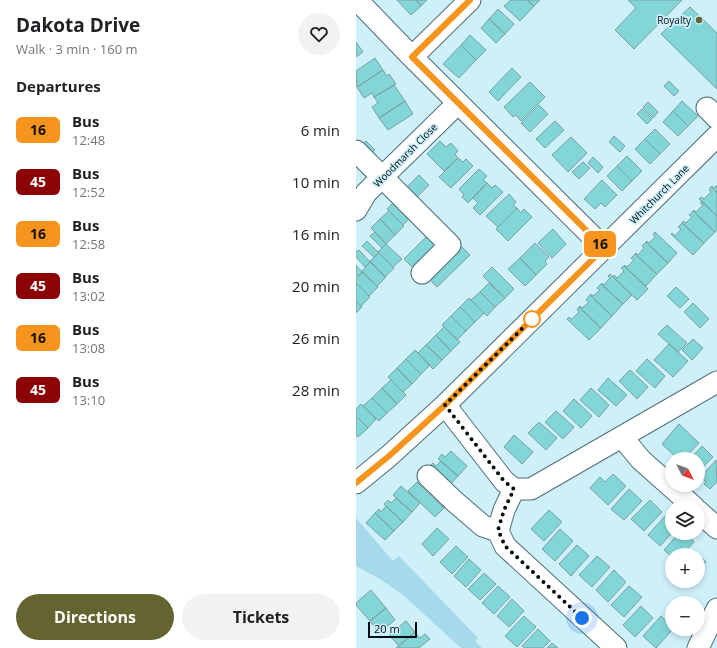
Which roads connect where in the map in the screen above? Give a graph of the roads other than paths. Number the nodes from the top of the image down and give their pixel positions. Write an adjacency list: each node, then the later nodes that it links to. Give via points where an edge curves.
1 (357, 0): 3 (street)
2 (470, 0): 3 (street)
3 (412, 57): 4 (street)
4 (458, 103): 7 (street, Woodmarsh Close); 9 (street)
5 (717, 136): 9 (street, Whitchurch Lane)
6 (356, 151): 7 (street)
7 (382, 177): 8 (street, Woodmarsh Close, via 366,193); 10 (street, via 450,245)
8 (356, 210)
9 (604, 248): 12 (street, Whitchurch Lane)
10 (422, 272)
11 (717, 382): 13 (street)
12 (445, 405): 15 (street, Whitchurch Lane); 16 (street, via 504,481)
13 (622, 437): 16 (street, via 539,486 531,489); 17 (street, via 641,460)
14 (428, 476): 20 (street, via 483,526)
15 (356, 483)
16 (514, 489): 20 (street)
17 (686, 500)
18 (705, 517): 19 (street)
19 (717, 528)
20 (498, 530): 22 (street, via 505,546)
21 (717, 609): 23 (street)
22 (616, 648)
23 (698, 648)

